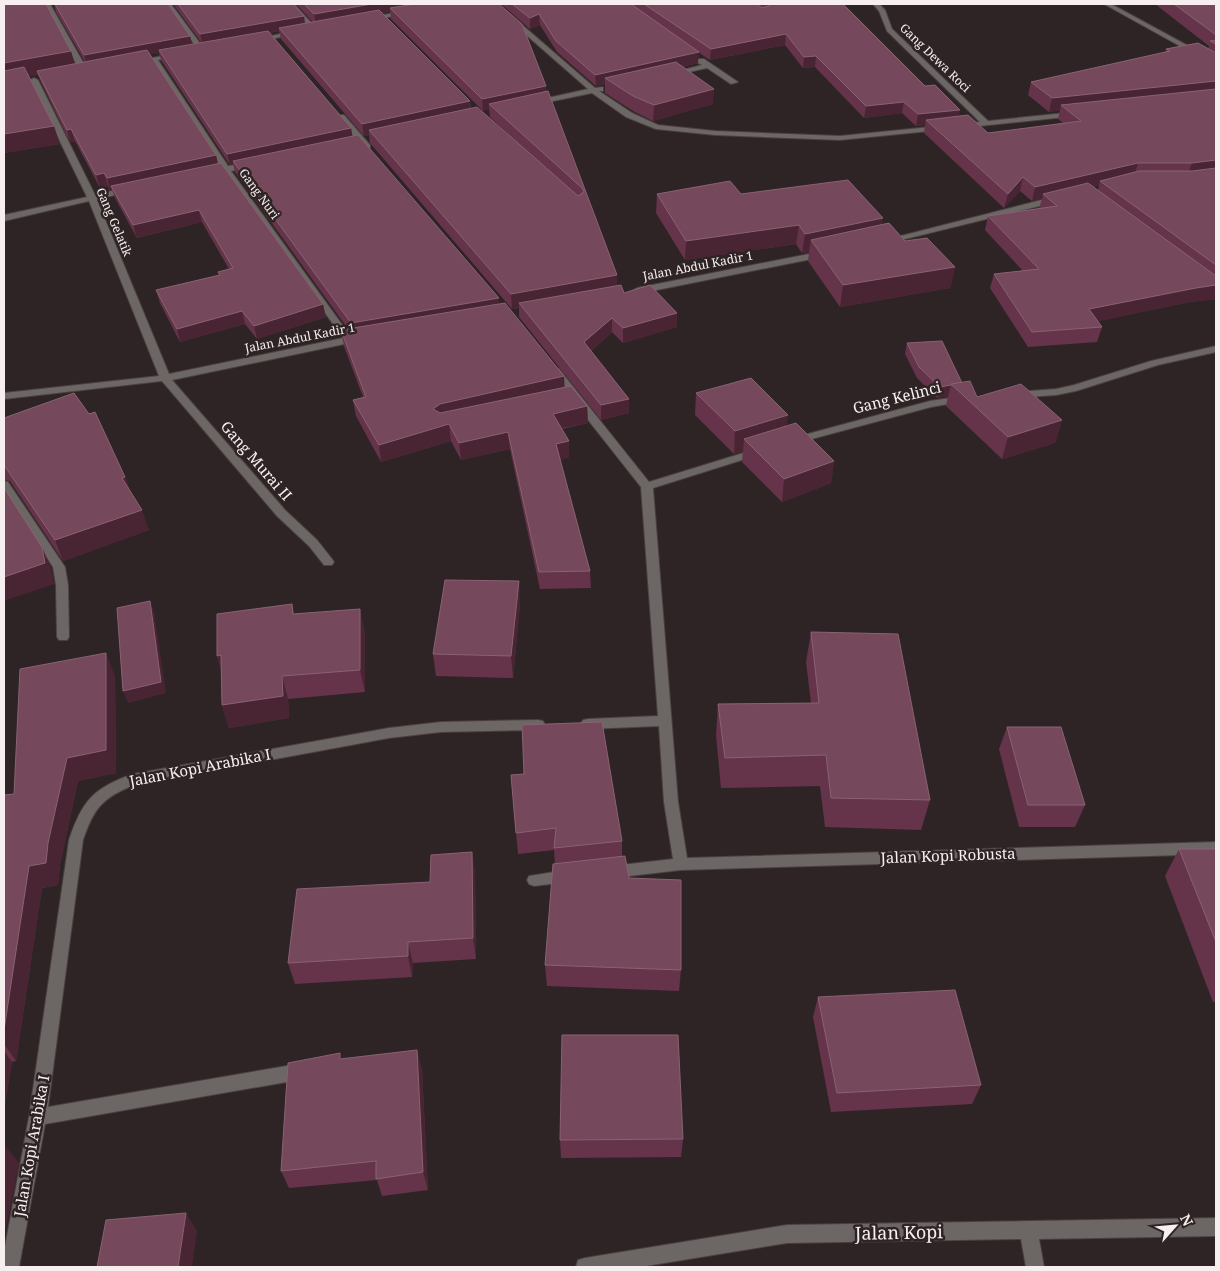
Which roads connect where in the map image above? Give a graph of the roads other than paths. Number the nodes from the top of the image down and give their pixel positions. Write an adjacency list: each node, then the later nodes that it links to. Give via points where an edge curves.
1 (47, 4): 26 (street)
2 (168, 4): 17 (street)
3 (291, 4): 12 (street)
4 (494, 4): 32 (street)
5 (876, 4): 36 (street, Gang Dewa Roci, via 882,10 889,30)
6 (1108, 4): 23 (street)
7 (415, 11): 8 (street)
8 (382, 16): 9 (street); 10 (street)
9 (363, 20)
10 (389, 24)
11 (324, 27): 12 (street)
12 (314, 29): 13 (street)
13 (272, 37): 14 (street); 15 (street)
14 (246, 42)
15 (279, 44)
16 (210, 48): 17 (street)
17 (201, 50): 18 (street)
18 (192, 52)
19 (182, 54): 21 (street)
20 (692, 54): 24 (street)
21 (154, 59): 22 (street); 44 (street, Gang Nuri)
22 (128, 64)
23 (1216, 64)
24 (708, 66): 28 (street); 30 (street)
25 (93, 70): 26 (street)
26 (84, 72): 27 (street)
27 (76, 73)
28 (661, 76)
29 (34, 80): 48 (street, Gang Gelatik)
30 (734, 82)
31 (604, 88): 32 (street)
32 (594, 90): 33 (street); 38 (street, via 628,115 656,127 679,131 840,138)
33 (528, 105)
34 (334, 109): 40 (street)
35 (1080, 114): 36 (street)
36 (986, 124): 37 (street)
37 (959, 126)
38 (950, 127)
39 (370, 138): 40 (street)
40 (361, 140): 41 (street); 42 (street)
41 (351, 142)
42 (374, 155)
43 (255, 163): 44 (street)
44 (226, 169): 45 (street); 54 (street, Gang Nuri)
45 (198, 176)
46 (140, 188): 48 (street)
47 (1068, 196): 50 (street)
48 (92, 198): 49 (street); 57 (street, Gang Gelatik)
49 (4, 218)
50 (872, 244)
51 (833, 252): 52 (street, Jalan Abdul Kadir 1)
52 (625, 293)
53 (368, 337): 54 (street, Jalan Abdul Kadir 1)
54 (349, 340): 57 (street, Jalan Abdul Kadir 1)
55 (1216, 350): 60 (street, via 1155,363 1076,388)
56 (546, 360): 63 (street, via 571,398)
57 (165, 378): 59 (street, Jalan Abdul Kadir 1); 64 (street, Gang Murai II, via 281,513)
58 (4, 382): 59 (street)
59 (6, 395)
60 (1004, 396)
61 (977, 398): 63 (street, Gang Kelinci, via 930,404 776,446)
62 (4, 484): 65 (street, via 59,567)
63 (647, 486): 66 (street)
64 (328, 562)
65 (63, 637)
66 (665, 722): 67 (street); 70 (street, via 671,802)
67 (577, 724)
68 (548, 725): 75 (street, Jalan Kopi Arabika I, via 389,733 133,780 105,791 85,812 76,840)
69 (1216, 848): 70 (street, Jalan Kopi Robusta)
70 (681, 864): 71 (street, Jalan Kopi Robusta)
71 (602, 872)
72 (583, 875): 73 (street)
73 (534, 880)
74 (319, 1068): 75 (street)
75 (38, 1117): 78 (street, Jalan Kopi Arabika I)
76 (1216, 1228): 77 (street, Jalan Kopi)
77 (1029, 1231): 79 (street, Jalan Kopi, via 787,1234); 80 (street)
78 (10, 1267)
79 (585, 1267)
80 (1035, 1267)

